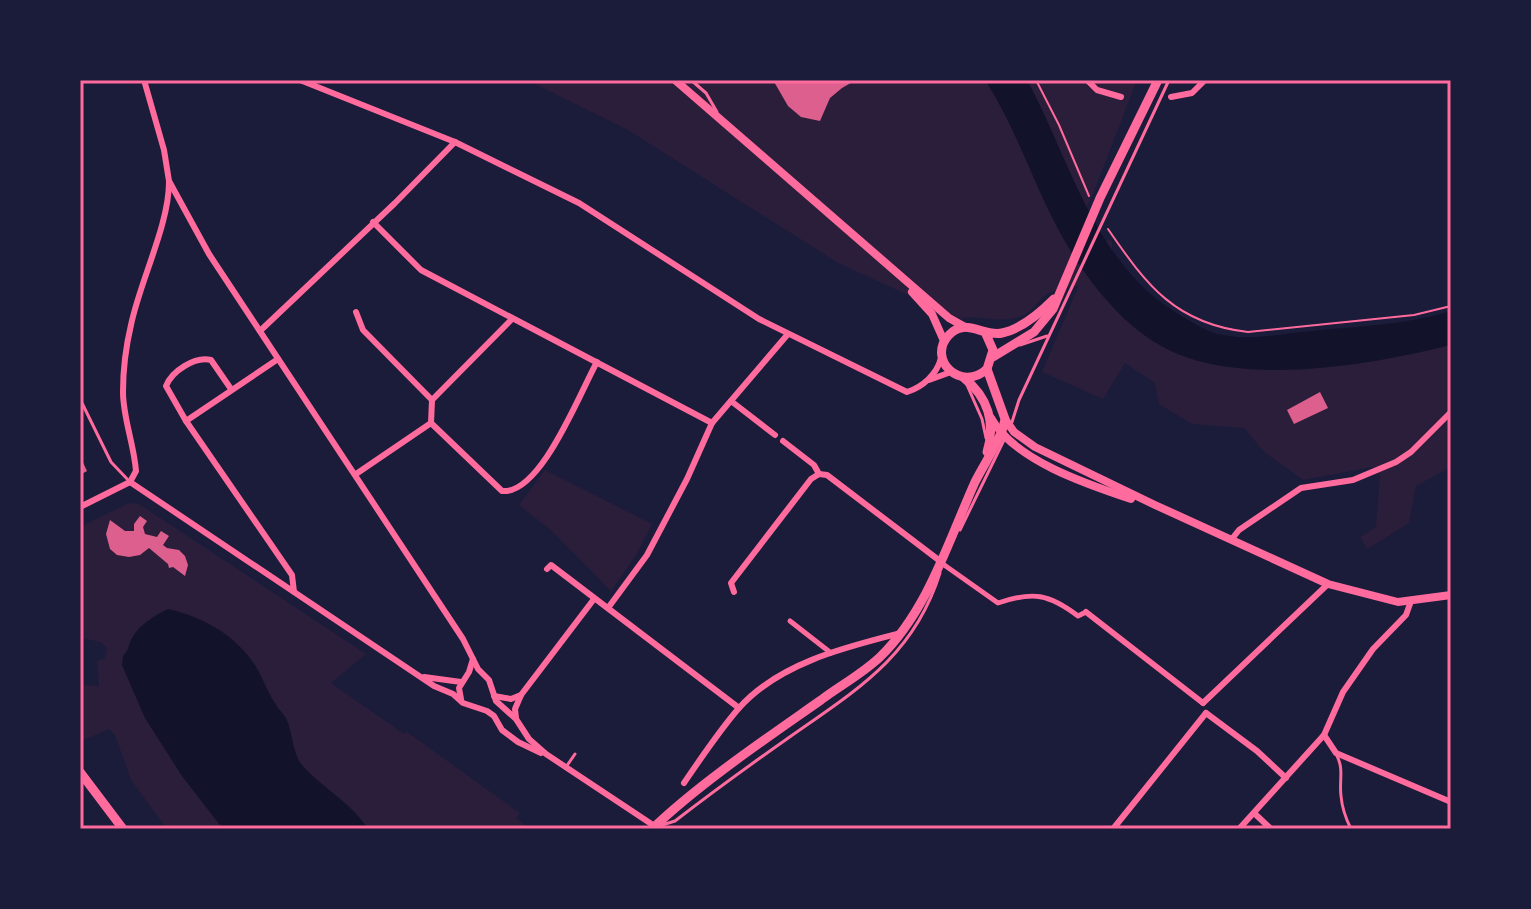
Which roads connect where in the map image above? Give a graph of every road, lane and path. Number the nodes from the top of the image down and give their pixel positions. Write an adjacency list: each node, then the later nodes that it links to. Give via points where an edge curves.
1 (144, 80): 14 (street)
2 (300, 80): 13 (street)
3 (675, 80): 12 (street)
4 (691, 80): 12 (lane, via 706,93)
5 (1036, 80): 15 (path)
6 (1087, 80): 10 (street, via 1097,90)
7 (1158, 80): 15 (main road)
8 (1169, 80): 15 (lane)
9 (1205, 80): 11 (street, via 1192,93)
10 (1121, 97)
11 (1171, 97)
12 (725, 125): 18 (street)
13 (455, 142): 16 (street); 27 (street, via 579,203)
14 (169, 181): 25 (street); 55 (street, via 125,360 123,394 136,471)
15 (1101, 201): 19 (main road)
16 (373, 222): 23 (street, via 421,270); 25 (street)
17 (1108, 229): 21 (path, via 1159,294 1194,318 1225,329 1248,332 1414,315)
18 (866, 247): 24 (street); 29 (street, via 932,314)
19 (1069, 284): 20 (main road); 28 (lane)
20 (1059, 294): 26 (main road, via 1015,329); 30 (main road, via 1046,321)
21 (1451, 306)
22 (356, 312): 41 (street, via 363,330)
23 (512, 319): 34 (street); 41 (street)
24 (965, 327): 26 (main road); 29 (main road)
25 (260, 331): 33 (street)
26 (985, 332): 32 (main road)
27 (788, 334): 38 (street, via 907,392); 42 (street)
28 (1050, 334): 30 (lane); 48 (lane)
29 (944, 341): 31 (main road)
30 (1005, 348): 32 (main road)
31 (942, 354): 36 (main road); 38 (street)
32 (993, 357): 35 (main road)
33 (278, 359): 39 (street); 53 (street)
34 (597, 362): 46 (street, via 549,454 514,490 502,491); 47 (street)
35 (987, 369): 37 (main road); 48 (main road)
36 (951, 372): 37 (main road); 38 (street)
37 (964, 378): 44 (main road); 52 (lane, via 986,439)
38 (925, 382)
39 (231, 389): 45 (street); 45 (street, via 211,360 203,358 169,378 169,394)
40 (80, 399): 55 (lane, via 111,462)
41 (432, 400): 46 (street)
42 (731, 401): 47 (street); 49 (street)
43 (1451, 412): 59 (street, via 1396,462 1353,480 1301,488)
44 (991, 418): 48 (street); 52 (main road, via 993,430)
45 (186, 421): 63 (street, via 292,575)
46 (431, 423): 53 (street)
47 (712, 423): 68 (street, via 647,555)
48 (1005, 430): 51 (street); 52 (main road); 56 (street); 60 (lane)
49 (775, 435)
50 (783, 441): 54 (street)
51 (1057, 469): 56 (street, via 1061,465); 57 (street)
52 (980, 473): 60 (main road)
53 (356, 474): 73 (street)
54 (819, 474): 60 (street); 64 (street, via 731,583)
55 (130, 482): 58 (street); 63 (street)
56 (1116, 487): 57 (street)
57 (1155, 505): 59 (street)
58 (80, 507)
59 (1231, 540): 62 (street)
60 (941, 563): 69 (street, via 998,603 1039,595 1078,616); 71 (main road); 95 (lane, via 923,619 864,685 675,821)
61 (547, 569): 66 (street, via 551,565)
62 (1328, 584): 67 (street, via 1375,598); 80 (street)
63 (294, 592): 74 (street)
64 (734, 592)
65 (1451, 595): 67 (street)
66 (594, 599): 68 (street); 77 (street)
67 (1411, 601): 85 (street, via 1406,615 1373,649 1343,692)
68 (608, 608): 81 (street)
69 (1086, 612): 80 (street)
70 (790, 621): 72 (street)
71 (901, 633): 72 (street); 95 (main road, via 857,676)
72 (832, 653): 81 (street, via 772,681)
73 (473, 659): 75 (street); 76 (street)
74 (421, 677): 76 (street); 79 (street)
75 (485, 677): 76 (street, via 473,674); 78 (street)
76 (464, 680): 79 (street, via 459,694)
77 (521, 695): 78 (street); 83 (street, via 515,709)
78 (494, 696): 83 (street)
79 (463, 703): 84 (street, via 487,711)
80 (1203, 703): 82 (street)
81 (739, 708): 92 (street)
82 (1206, 713): 91 (street); 97 (street)
83 (518, 723): 84 (street, via 517,733); 87 (street)
84 (510, 735): 87 (street)
85 (1324, 735): 86 (street); 91 (street)
86 (1336, 753): 93 (street); 100 (lane)
87 (546, 754): 89 (street)
88 (575, 754): 89 (lane)
89 (566, 767): 95 (street)
90 (80, 772): 96 (main road)
91 (1286, 778): 94 (street)
92 (684, 783)
93 (1451, 802)
94 (1254, 813): 98 (street); 99 (street)
95 (655, 828)
96 (123, 829)
97 (1113, 829)
98 (1239, 829)
99 (1271, 829)
100 (1351, 829)

